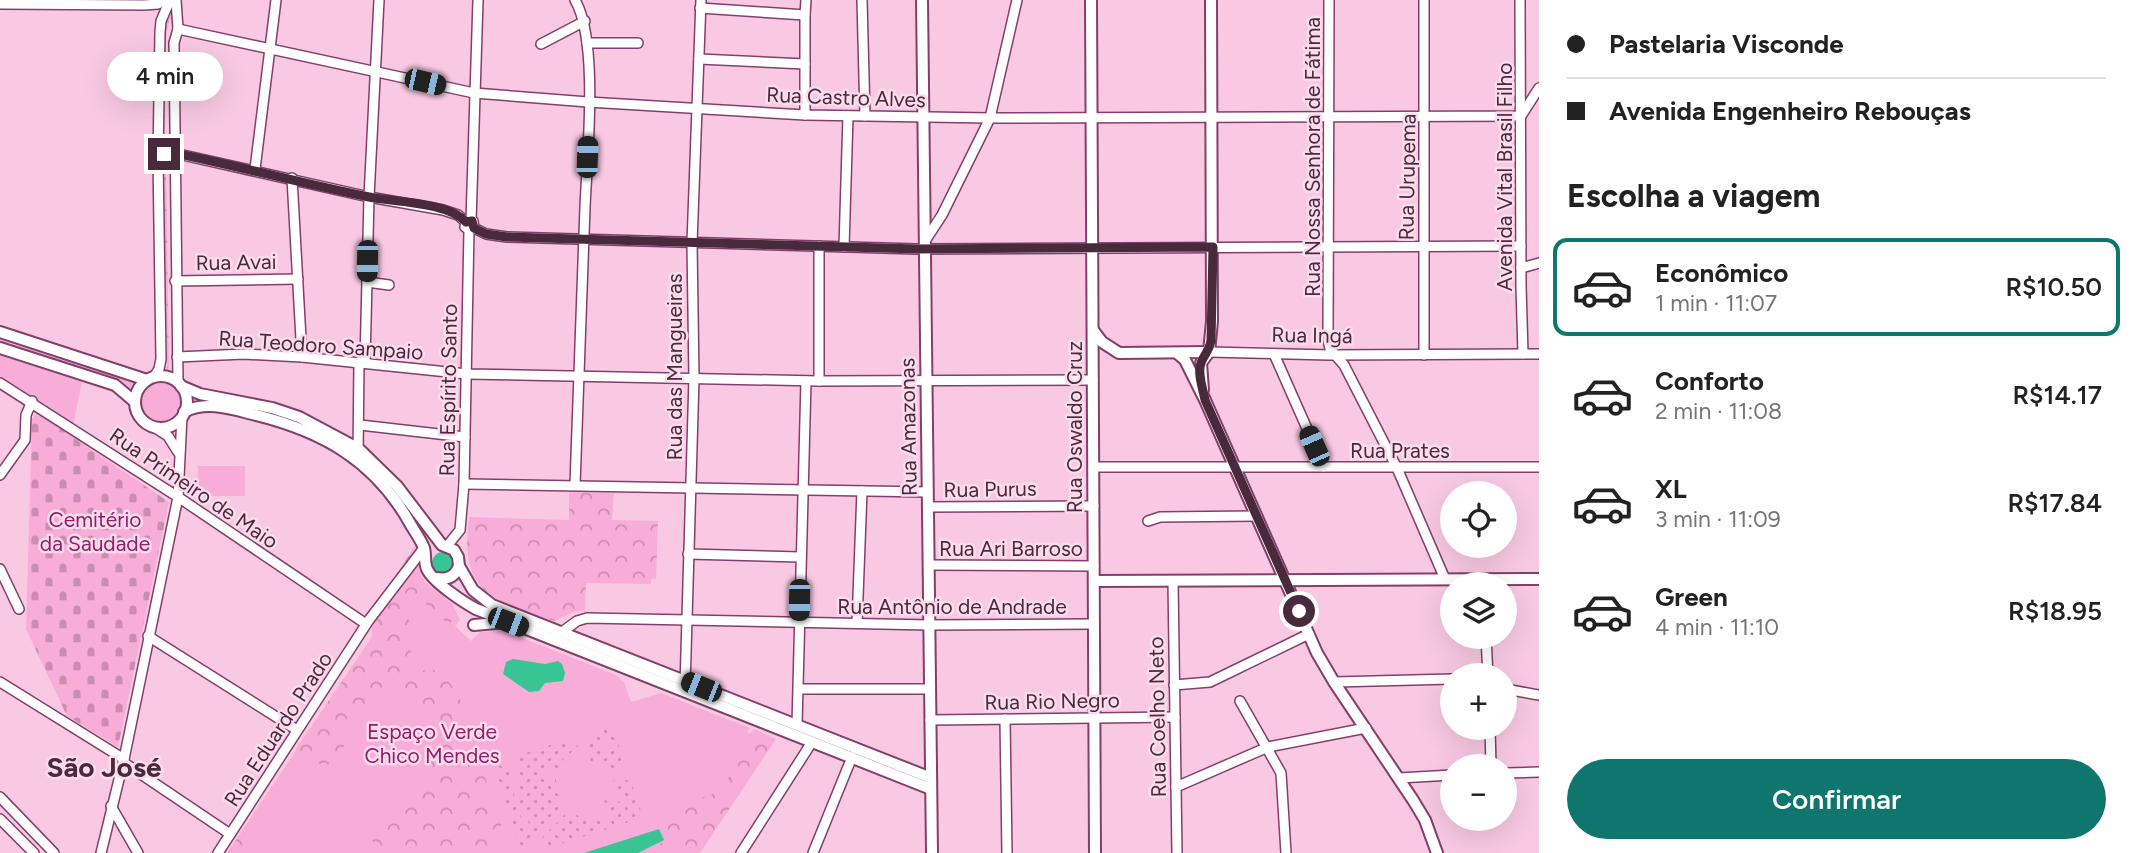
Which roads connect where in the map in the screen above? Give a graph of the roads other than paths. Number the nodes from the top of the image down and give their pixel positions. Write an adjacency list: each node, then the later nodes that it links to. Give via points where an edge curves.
1 (168, 0): 18 (street); 20 (street)
2 (176, 0): 22 (street)
3 (276, 0): 26 (street)
4 (379, 0): 29 (street)
5 (478, 0): 31 (street, Rua Espírito Santo)
6 (575, 0): 21 (street)
7 (806, 0): 19 (street)
8 (862, 0): 36 (street)
9 (922, 0): 41 (main road, Rua Amazonas)
10 (1017, 0): 42 (street)
11 (1091, 0): 43 (main road, Rua Oswaldo Cruz)
12 (1211, 0): 37 (main road)
13 (1329, 0): 38 (street, Rua Nossa Senhora de Fátima)
14 (1424, 0): 39 (street, Rua Urupema)
15 (1520, 0): 40 (street, Avenida Vital Brasil Filho)
16 (0, 4): 18 (street)
17 (701, 4): 19 (street); 27 (street, Rua das Mangueiras)
18 (144, 5): 20 (street)
19 (805, 15): 28 (street)
20 (161, 21): 45 (street)
21 (585, 21): 23 (street); 25 (street)
22 (178, 29): 26 (street, Rua Castro Alves); 44 (street, via 174,43)
23 (587, 43): 24 (street); 32 (street)
24 (638, 43)
25 (541, 44)
26 (269, 48): 29 (street, Rua Castro Alves); 46 (street)
27 (699, 60): 28 (street); 33 (street, Rua das Mangueiras)
28 (804, 64): 34 (street)
29 (375, 71): 31 (street, Rua Castro Alves); 48 (street)
30 (1539, 88): 40 (street)
31 (474, 93): 32 (street, Rua Castro Alves); 49 (street, Rua Espírito Santo)
32 (588, 102): 33 (street, Rua Castro Alves); 50 (street)
33 (696, 108): 34 (street, Rua Castro Alves); 51 (street, Rua das Mangueiras)
34 (805, 115): 35 (street, Rua Castro Alves)
35 (848, 116): 36 (street, Rua Castro Alves); 55 (street)
36 (865, 116): 41 (street, Rua Castro Alves)
37 (1211, 116): 38 (street, Rua Castro Alves); 43 (street, Rua Castro Alves); 56 (main road)
38 (1330, 116): 39 (street, Rua Castro Alves); 59 (street, Rua Nossa Senhora de Fátima)
39 (1426, 116): 40 (street, Rua Castro Alves); 57 (street, Rua Urupema)
40 (1521, 116): 54 (street, Avenida Vital Brasil Filho)
41 (922, 117): 42 (street, Rua Castro Alves); 52 (main road, Rua Amazonas)
42 (990, 118): 43 (street, Rua Castro Alves); 52 (street)
43 (1092, 118): 58 (main road, Rua Oswaldo Cruz)
44 (174, 153): 45 (street); 46 (street); 63 (street)
45 (158, 159): 82 (street, via 161,359)
46 (255, 169): 47 (street)
47 (292, 178): 48 (street); 62 (street)
48 (369, 197): 49 (street, via 443,210); 64 (street)
49 (470, 225): 50 (street, via 494,236); 79 (street, Rua Espírito Santo)
50 (584, 240): 51 (street); 80 (street)
51 (692, 243): 53 (street); 81 (street, Rua das Mangueiras)
52 (925, 245): 55 (street); 58 (street); 83 (main road, Rua Amazonas)
53 (820, 246): 55 (street); 86 (street)
54 (1521, 246): 57 (street); 61 (street, Avenida Vital Brasil Filho)
55 (844, 247)
56 (1213, 247): 58 (street); 59 (street); 69 (main road)
57 (1424, 248): 59 (street); 75 (street, Rua Urupema)
58 (1093, 249): 66 (main road, Rua Oswaldo Cruz)
59 (1329, 249): 74 (street, Rua Nossa Senhora de Fátima, via 1328,339)
60 (1539, 262): 61 (street)
61 (1521, 268): 72 (street, Avenida Vital Brasil Filho)
62 (298, 279): 63 (street, Rua Avai); 77 (street)
63 (175, 281): 76 (street)
64 (367, 282): 65 (street); 78 (street)
65 (389, 285)
66 (1093, 330): 70 (main road, Rua Ingá, via 1119,353); 84 (main road, Rua Oswaldo Cruz)
67 (0, 332): 82 (main road)
68 (0, 348): 91 (main road, via 115,385)
69 (1209, 352): 70 (main road, Rua Ingá); 71 (street, Rua Ingá); 89 (main road, via 1200,367)
70 (1178, 354): 89 (main road)
71 (1274, 354): 74 (street, Rua Ingá); 100 (street)
72 (1523, 354): 73 (street, Rua Ingá); 75 (street, Rua Ingá)
73 (1539, 354)
74 (1334, 355): 75 (street, Rua Ingá); 102 (street, via 1345,366)
75 (1424, 355)
76 (177, 357): 77 (street, Rua Teodoro Sampaio, via 244,354); 88 (street)
77 (302, 358): 78 (street, Rua Teodoro Sampaio)
78 (362, 362): 79 (street, Rua Teodoro Sampaio); 93 (street)
79 (467, 374): 80 (street, Rua Teodoro Sampaio); 95 (street, Rua Espírito Santo)
80 (580, 375): 81 (street, Rua Teodoro Sampaio); 105 (street)
81 (694, 378): 85 (street, Rua Teodoro Sampaio); 106 (street, Rua das Mangueiras)
82 (150, 379): 88 (main road, via 168,377); 91 (main road, via 136,393)
83 (927, 380): 84 (street, Rua Teodoro Sampaio); 86 (street, Rua Teodoro Sampaio); 109 (main road, Rua Amazonas)
84 (1093, 380): 98 (main road, Rua Oswaldo Cruz)
85 (806, 381): 86 (street, Rua Teodoro Sampaio); 107 (street)
86 (819, 381)
87 (0, 383): 90 (street, Rua Primeiro de Maio)
88 (179, 384): 92 (main road, via 186,399); 96 (main road, via 200,394 299,417)
89 (1205, 400): 99 (main road)
90 (32, 401): 103 (street, via 25,440); 110 (street, Rua Primeiro de Maio)
91 (135, 402): 94 (main road, via 140,417)
92 (183, 414): 94 (main road, via 169,426); 96 (main road, via 206,405 289,423); 97 (street)
93 (360, 425): 95 (street); 96 (street)
94 (152, 426): 97 (street, via 172,440)
95 (465, 437): 104 (street, Rua Espírito Santo)
96 (358, 454): 115 (main road, via 397,486); 116 (main road, via 402,508)
97 (180, 457): 110 (street)
98 (1094, 467): 99 (street, Rua Prates); 111 (main road, Rua Oswaldo Cruz)
99 (1236, 467): 100 (street, Rua Prates); 113 (main road)
100 (1324, 467): 102 (street, Rua Prates)
101 (1539, 467): 102 (street, Rua Prates)
102 (1397, 468): 123 (street)
103 (0, 475)
104 (464, 484): 105 (street); 115 (street, Rua Espírito Santo, via 460,530)
105 (575, 485): 106 (street)
106 (690, 488): 107 (street); 117 (street, Rua das Mangueiras)
107 (802, 490): 108 (street); 118 (street)
108 (862, 491): 109 (street); 135 (street)
109 (928, 492): 112 (main road, Rua Amazonas)
110 (178, 497): 136 (street, Rua Primeiro de Maio); 142 (street)
111 (1094, 506): 112 (street, Rua Purus); 121 (main road, Rua Oswaldo Cruz)
112 (928, 507): 119 (main road, Rua Amazonas)
113 (1257, 516): 114 (street); 127 (main road)
114 (1148, 521)
115 (444, 546): 116 (main road); 120 (main road, via 458,557)
116 (425, 554): 124 (main road, via 427,570); 136 (street, Rua Eduardo Prado)
117 (688, 554): 118 (street); 132 (street, Rua das Mangueiras)
118 (800, 557): 134 (street)
119 (929, 565): 121 (street, Rua Ari Barroso); 139 (main road, Rua Amazonas)
120 (458, 566): 124 (main road, via 451,576); 140 (main road, via 484,600)
121 (1094, 566): 129 (main road, Rua Oswaldo Cruz)
122 (0, 569): 131 (street)
123 (1442, 572)
124 (436, 578): 133 (main road, via 466,604)
125 (1440, 579): 127 (main road)
126 (1539, 579): 128 (main road)
127 (1286, 580): 130 (main road); 141 (main road)
128 (1517, 580)
129 (1094, 581): 130 (main road); 137 (main road, Rua Oswaldo Cruz)
130 (1173, 581): 146 (street, Rua Coelho Neto)
131 (19, 609)
132 (686, 620): 134 (street, Rua Antônio de Andrade); 140 (street, Rua Antônio de Andrade, via 587,618); 147 (street, Rua das Mangueiras)
133 (508, 622): 138 (main road); 147 (main road)
134 (799, 622): 135 (street, Rua Antônio de Andrade); 148 (street)
135 (857, 623): 139 (street, Rua Antônio de Andrade)
136 (366, 624): 159 (street, Rua Eduardo Prado)
137 (1094, 624): 139 (street, Rua Antônio de Andrade); 154 (main road, Rua Oswaldo Cruz)
138 (474, 625)
139 (929, 625): 149 (main road, Rua Amazonas)
140 (562, 632): 147 (main road)
141 (1309, 634): 144 (main road); 146 (street, via 1217,680)
142 (148, 636): 159 (street); 163 (street)
143 (1440, 679): 144 (street)
144 (1334, 681): 158 (main road)
145 (0, 682): 163 (street)
146 (1174, 685): 153 (street, Rua Coelho Neto)
147 (685, 686): 157 (main road); 160 (main road)
148 (799, 689): 149 (street); 157 (street)
149 (930, 689): 156 (main road, Rua Amazonas)
150 (1517, 691): 151 (street)
151 (1539, 695)
152 (1240, 701): 161 (street)
153 (1175, 717): 154 (street, Rua Rio Negro); 169 (street, Rua Coelho Neto)
154 (1095, 718): 155 (street, Rua Rio Negro); 183 (main road, Rua Oswaldo Cruz)
155 (1005, 719): 156 (street, Rua Rio Negro); 182 (street)
156 (930, 720): 168 (main road, Rua Amazonas)
157 (797, 725): 168 (main road)
158 (1366, 729): 161 (street); 167 (main road)
159 (297, 730): 173 (street, Rua Eduardo Prado)
160 (812, 742): 162 (main road); 179 (street)
161 (1268, 747): 169 (street); 185 (street, via 1281,772)
162 (852, 757): 168 (main road); 180 (street)
163 (123, 760): 171 (street); 173 (street)
164 (1539, 772): 165 (street)
165 (1517, 773)
166 (1440, 776): 167 (street)
167 (1399, 778): 186 (main road, via 1425,820)
168 (931, 784): 181 (main road, Rua Amazonas)
169 (1176, 787): 184 (street, Rua Coelho Neto)
170 (0, 797): 175 (street)
171 (111, 806): 176 (street); 177 (street)
172 (0, 818): 174 (street)
173 (230, 834): 178 (street, Rua Eduardo Prado)
174 (34, 853)
175 (54, 853)
176 (100, 853)
177 (138, 853)
178 (218, 853)
179 (741, 853)
180 (813, 853)
181 (932, 853)
182 (1007, 853)
183 (1095, 853)
184 (1177, 853)
185 (1286, 853)
186 (1437, 853)

